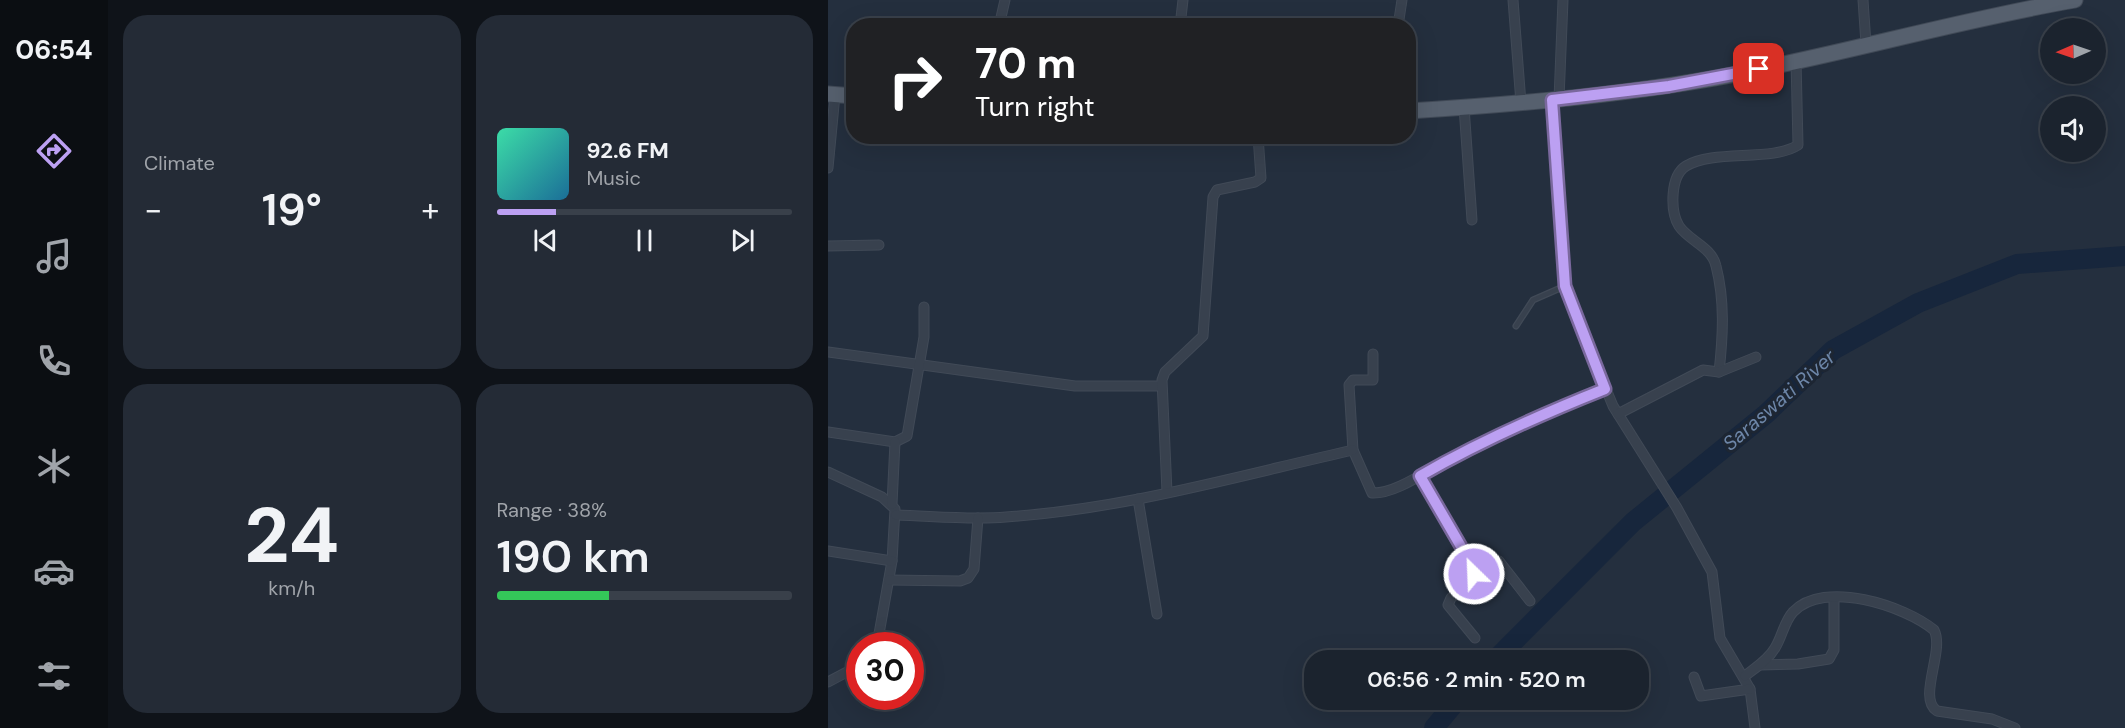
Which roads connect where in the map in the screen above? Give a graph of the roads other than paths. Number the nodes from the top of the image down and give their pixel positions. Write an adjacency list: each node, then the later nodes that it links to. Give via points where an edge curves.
1 (1005, 0): 8 (street)
2 (1183, 0): 9 (street)
3 (1402, 0): 10 (street)
4 (1513, 0): 15 (street)
5 (1563, 0): 14 (street)
6 (1863, 0): 11 (street)
7 (2072, 0): 11 (main road)
8 (1001, 18)
9 (1181, 18)
10 (1399, 18)
11 (1866, 44): 12 (main road)
12 (1796, 60): 14 (main road, via 1669,86); 30 (street, via 1798,145 1697,161 1681,170 1675,180 1678,225 1712,256 1716,266 1723,324)
13 (832, 94): 19 (street)
14 (1556, 99): 15 (main road); 23 (street)
15 (1521, 103): 16 (main road)
16 (1464, 107): 17 (main road); 20 (street)
17 (1416, 110)
18 (1259, 144): 31 (street, via 1258,181 1217,190 1212,197 1204,332 1165,372)
19 (828, 168)
20 (1472, 220)
21 (879, 245): 22 (street)
22 (828, 246)
23 (1565, 286): 25 (lane, via 1533,300); 32 (street)
24 (924, 307): 29 (street)
25 (1516, 326)
26 (828, 352): 29 (street)
27 (1373, 354): 36 (street, via 1373,380 1353,380 1349,386)
28 (1756, 357): 30 (street)
29 (920, 366): 31 (street, via 1075,386); 35 (street, via 907,436)
30 (1719, 372): 33 (street, via 1703,370)
31 (1161, 386): 39 (street)
32 (1605, 389): 33 (street); 38 (street, via 1558,407)
33 (1618, 414): 55 (street, via 1712,572 1720,638)
34 (828, 432): 35 (street)
35 (895, 442): 41 (street)
36 (1353, 450): 38 (street, via 1372,493); 39 (street)
37 (828, 472): 41 (street)
38 (1420, 476): 47 (street, via 1470,562 1474,570)
39 (1167, 492): 40 (street)
40 (1138, 499): 43 (street, via 1050,513); 50 (street)
41 (891, 504): 42 (street)
42 (896, 514): 43 (street); 45 (street)
43 (978, 518): 46 (street, via 974,569 968,578)
44 (828, 551): 45 (street)
45 (892, 561): 46 (street)
46 (890, 580): 51 (street)
47 (1472, 580): 49 (street, via 1499,561); 52 (street, via 1448,605)
48 (1834, 598): 53 (street, via 1796,609 1775,648); 53 (street, via 1834,650 1829,659); 60 (street, via 1866,598 1929,626 1937,635 1929,698 1932,708 2001,721)
49 (1530, 601)
50 (1157, 614)
51 (880, 632)
52 (1475, 638)
53 (1760, 665): 55 (street)
54 (846, 672): 57 (street)
55 (1745, 676): 58 (street)
56 (1694, 677): 58 (street, via 1701,696)
57 (828, 682)
58 (1750, 690): 59 (street)
59 (1755, 728)
60 (2015, 728)

